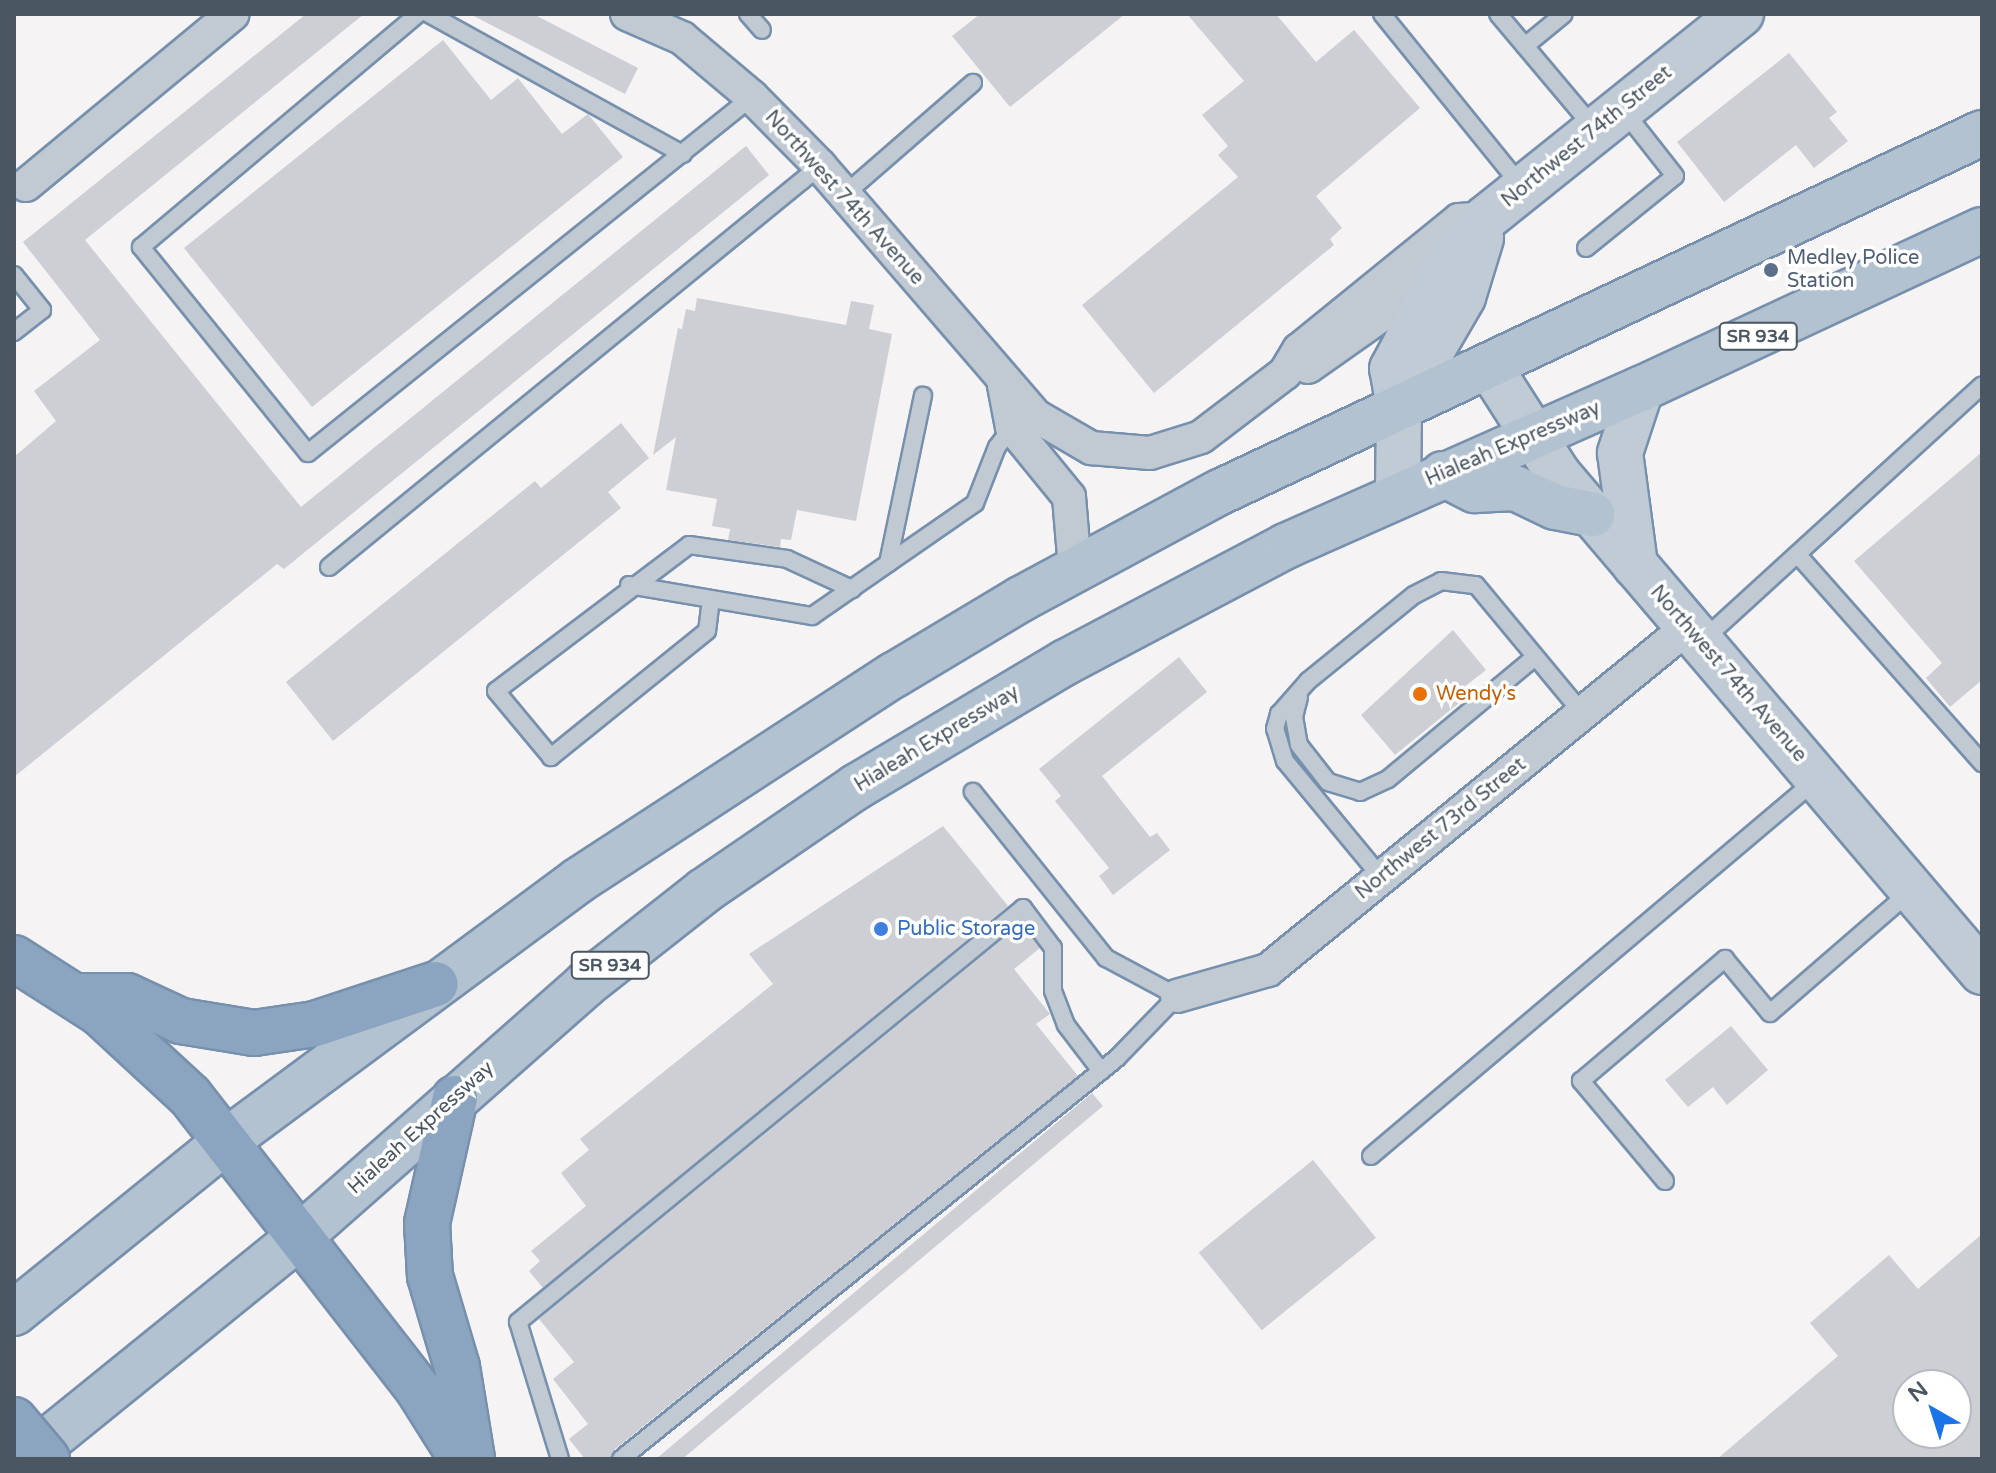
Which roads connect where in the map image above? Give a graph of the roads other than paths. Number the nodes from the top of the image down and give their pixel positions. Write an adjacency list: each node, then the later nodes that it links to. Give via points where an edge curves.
1 (233, 14): 19 (street)
2 (418, 14): 16 (lane, via 141,247 308,453)
3 (429, 14): 16 (lane)
4 (627, 14): 13 (street, Northwest 74th Avenue, via 682,38)
5 (748, 14): 10 (lane)
6 (1382, 14): 18 (lane)
7 (1498, 14): 11 (lane)
8 (1564, 14): 11 (lane)
9 (1741, 14): 14 (street, Northwest 74th Street)
10 (762, 30)
11 (1525, 46): 14 (lane)
12 (973, 83): 20 (lane)
13 (752, 97): 16 (lane); 17 (street, Northwest 74th Avenue)
14 (1609, 120): 18 (street, Northwest 74th Street); 23 (lane, via 1675,176)
15 (1982, 133): 27 (main road)
16 (683, 154)
17 (820, 166): 20 (street, Northwest 74th Avenue); 43 (lane)
18 (1523, 189): 22 (street, Northwest 74th Street)
19 (18, 191)
20 (844, 195): 29 (street, Northwest 74th Avenue)
21 (1982, 230): 31 (main road, Hialeah Expressway / SR 934)
22 (1482, 233): 24 (street); 28 (street, Northwest 74th Street, via 1459,220 1299,350); 33 (street, via 1463,297)
23 (1586, 248)
24 (1442, 273): 28 (street, Northwest 74th Street, via 1307,367); 33 (street, via 1392,369)
25 (14, 275): 26 (lane, via 42,310)
26 (14, 332)
27 (1489, 366): 33 (main road); 35 (street, Northwest 74th Avenue)
28 (1285, 373): 36 (street, Northwest 74th Street, via 1187,444)
29 (1003, 380): 34 (street, Northwest 74th Avenue); 36 (street, Northwest 74th Avenue, via 1056,432 1091,448)
30 (1982, 385): 40 (lane)
31 (1641, 389): 35 (main road, Hialeah Expressway / SR 934); 42 (street, via 1620,453)
32 (923, 396): 41 (lane)
33 (1399, 407): 38 (street); 44 (main road)
34 (1012, 427): 41 (lane, via 997,447 975,503); 44 (street, Northwest 74th Avenue, via 1069,497)
35 (1531, 437): 37 (main road, Hialeah Expressway / SR 934); 39 (street, Northwest 74th Avenue)
36 (1125, 454)
37 (1443, 474): 38 (main road, Hialeah Expressway / SR 934); 39 (main road, via 1475,490 1515,488 1555,507)
38 (1398, 492): 63 (main road, Hialeah Expressway / SR 934, via 1115,634 856,787 671,917)
39 (1592, 514): 42 (street, Northwest 74th Avenue)
40 (1798, 555): 48 (lane); 52 (lane)
41 (888, 563): 46 (lane)
42 (1635, 565): 48 (street, Northwest 74th Avenue)
43 (329, 567)
44 (1075, 569): 59 (main road, via 752,764)
45 (629, 585): 46 (lane, via 689,545 787,559); 47 (lane); 47 (lane, via 496,691 551,757 707,631)
46 (852, 589): 47 (lane, via 812,616)
47 (711, 599)
48 (1694, 634): 51 (street, Northwest 73rd Street); 53 (street, Northwest 74th Avenue)
49 (1535, 657): 50 (lane, via 1476,585 1441,581 1414,595); 50 (lane, via 1388,779 1360,792 1328,782 1299,745 1294,717); 51 (lane)
50 (1301, 692): 55 (lane, via 1279,714 1275,729 1285,761)
51 (1583, 714): 55 (street, Northwest 73rd Street)
52 (1982, 763)
53 (1818, 779): 56 (street, Northwest 74th Avenue); 65 (lane)
54 (973, 792): 61 (lane, via 1106,958)
55 (1381, 877): 61 (street, Northwest 73rd Street, via 1268,970)
56 (1912, 890): 58 (street, Northwest 74th Avenue); 66 (lane, via 1770,1013 1725,959 1581,1081)
57 (14, 958): 60 (highway)
58 (1978, 959)
59 (436, 984): 60 (highway, via 315,1024 254,1033 181,1021 127,996); 64 (main road)
60 (77, 996): 64 (highway, via 162,1067)
61 (1177, 996): 62 (lane)
62 (1101, 1071): 74 (lane, via 1066,1025 1053,991 1053,948 1023,908 518,1322); 75 (lane)
63 (455, 1098): 67 (main road, Hialeah Expressway / SR 934); 73 (highway, via 436,1164 428,1250 430,1276 457,1367)
64 (225, 1142): 67 (highway); 68 (main road)
65 (1371, 1156)
66 (1665, 1181)
67 (297, 1239): 70 (main road, Hialeah Expressway / SR 934); 72 (highway, via 418,1389)
68 (14, 1313)
69 (14, 1420): 71 (highway, bridge)
70 (25, 1459)
71 (47, 1459)
72 (462, 1459)
73 (472, 1459)
74 (560, 1459)
75 (621, 1459)

